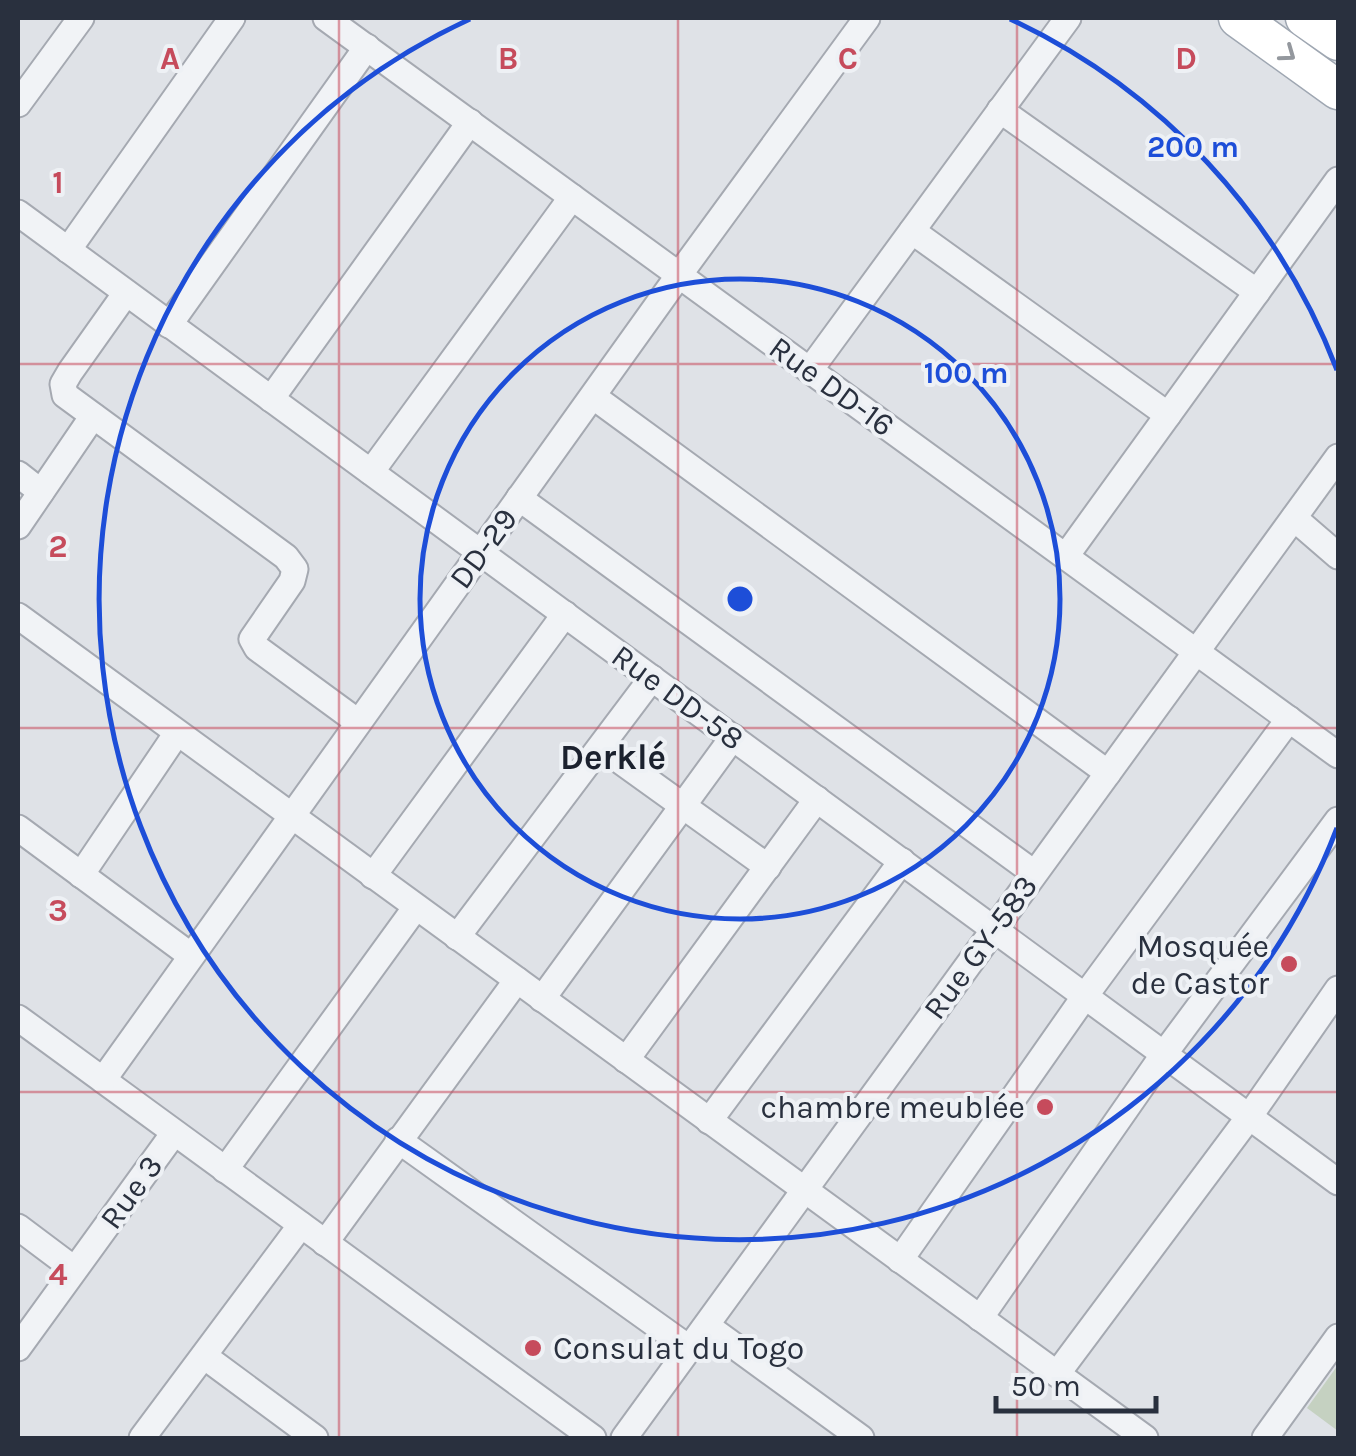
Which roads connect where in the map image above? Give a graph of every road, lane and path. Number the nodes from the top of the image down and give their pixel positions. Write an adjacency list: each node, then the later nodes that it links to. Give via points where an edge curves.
1 (81, 18): 11 (street)
2 (232, 18): 18 (street)
3 (326, 18): 9 (street, Rue DD-16)
4 (867, 18): 19 (street, DD-29)
5 (1068, 18): 12 (street)
6 (1238, 18): 10 (main road, one-way to 10)
7 (1306, 18): 8 (main road)
8 (1338, 41)
9 (367, 47): 13 (street, Rue DD-16); 22 (street)
10 (1338, 90)
11 (18, 104)
12 (1000, 110): 17 (street); 21 (street)
13 (470, 122): 15 (street, Rue DD-16); 25 (street)
14 (1338, 180): 21 (street)
15 (572, 196): 19 (street, Rue DD-16); 29 (street)
16 (18, 214): 18 (street, Rue DD-58)
17 (912, 231): 23 (street); 26 (street)
18 (68, 250): 20 (street, Rue DD-58)
19 (679, 274): 23 (street, Rue DD-16); 24 (street, DD-29)
20 (126, 292): 22 (street, Rue DD-58); 27 (street, via 62,384 64,395)
21 (1257, 292): 26 (street)
22 (169, 325): 25 (street, Rue DD-58)
23 (810, 370): 36 (street, Rue DD-16)
24 (594, 397): 32 (street, DD-29); 48 (street)
25 (271, 399): 29 (street, Rue DD-58)
26 (1168, 415): 36 (street)
27 (93, 416): 31 (street); 43 (street, via 286,557 292,580 252,639)
28 (1338, 457): 33 (street, Rue GY-583)
29 (371, 472): 35 (street, Rue DD-58)
30 (18, 474): 31 (street)
31 (41, 492): 34 (street)
32 (519, 498): 35 (street, DD-29); 56 (street)
33 (1294, 518): 37 (street); 40 (street, Rue GY-583)
34 (18, 526)
35 (480, 552): 38 (street, Rue DD-58); 43 (street, DD-29)
36 (1066, 556): 40 (street, Rue DD-16)
37 (1338, 556)
38 (565, 614): 41 (street, Rue DD-58); 58 (street)
39 (19, 620): 44 (street)
40 (1196, 652): 42 (street, Rue DD-16); 48 (street, Rue GY-583)
41 (652, 678): 45 (street, Rue DD-58); 46 (street)
42 (1289, 719): 47 (street, Rue DD-16); 65 (street)
43 (358, 722): 51 (street, DD-29)
44 (177, 732): 51 (street); 57 (street)
45 (732, 737): 49 (street, Rue DD-58); 50 (street)
46 (601, 746): 50 (street); 61 (street)
47 (1338, 755)
48 (1108, 772): 56 (street, Rue GY-583)
49 (817, 800): 54 (street, Rue DD-58); 55 (street)
50 (683, 806): 55 (street); 66 (street)
51 (290, 815): 58 (street); 62 (street, DD-29)
52 (1338, 820): 68 (street)
53 (18, 828): 57 (street)
54 (902, 861): 60 (street, Rue DD-58); 72 (street)
55 (768, 867): 69 (street)
56 (1034, 873): 60 (street, Rue GY-583)
57 (81, 875): 62 (street)
58 (373, 876): 59 (street)
59 (416, 907): 61 (street); 75 (street)
60 (993, 928): 65 (street, Rue DD-58); 77 (street, Rue GY-583)
61 (458, 937): 63 (street)
62 (190, 955): 70 (street, DD-29)
63 (517, 980): 66 (street); 74 (street)
64 (1338, 989): 71 (street)
65 (1085, 996): 68 (street, Rue DD-58); 81 (street)
66 (542, 999): 69 (street)
67 (22, 1032): 70 (street)
68 (1164, 1054): 71 (street, Rue DD-58); 83 (street)
69 (626, 1060): 72 (street)
70 (103, 1080): 73 (street)
71 (1249, 1116): 76 (street, Rue DD-58); 89 (street)
72 (709, 1121): 77 (street)
73 (174, 1133): 75 (street); 82 (street, Rue 3)
74 (398, 1140): 80 (street); 87 (street)
75 (225, 1170): 78 (street)
76 (1335, 1171)
77 (804, 1190): 81 (street); 84 (street, Rue GY-583)
78 (301, 1225): 80 (street); 88 (street)
79 (18, 1228): 82 (street)
80 (325, 1243): 92 (street)
81 (900, 1260): 83 (street)
82 (74, 1269): 86 (street, Rue 3)
83 (980, 1318): 89 (street)
84 (707, 1326): 87 (street, Rue GY-583); 94 (street)
85 (1338, 1337): 96 (street)
86 (18, 1348)
87 (690, 1349): 93 (street, Rue GY-583)
88 (204, 1356): 90 (street); 91 (street)
89 (1056, 1374): 95 (street)
90 (142, 1438)
91 (315, 1438)
92 (593, 1438)
93 (624, 1438)
94 (861, 1438)
95 (1145, 1438)
96 (1265, 1438)

